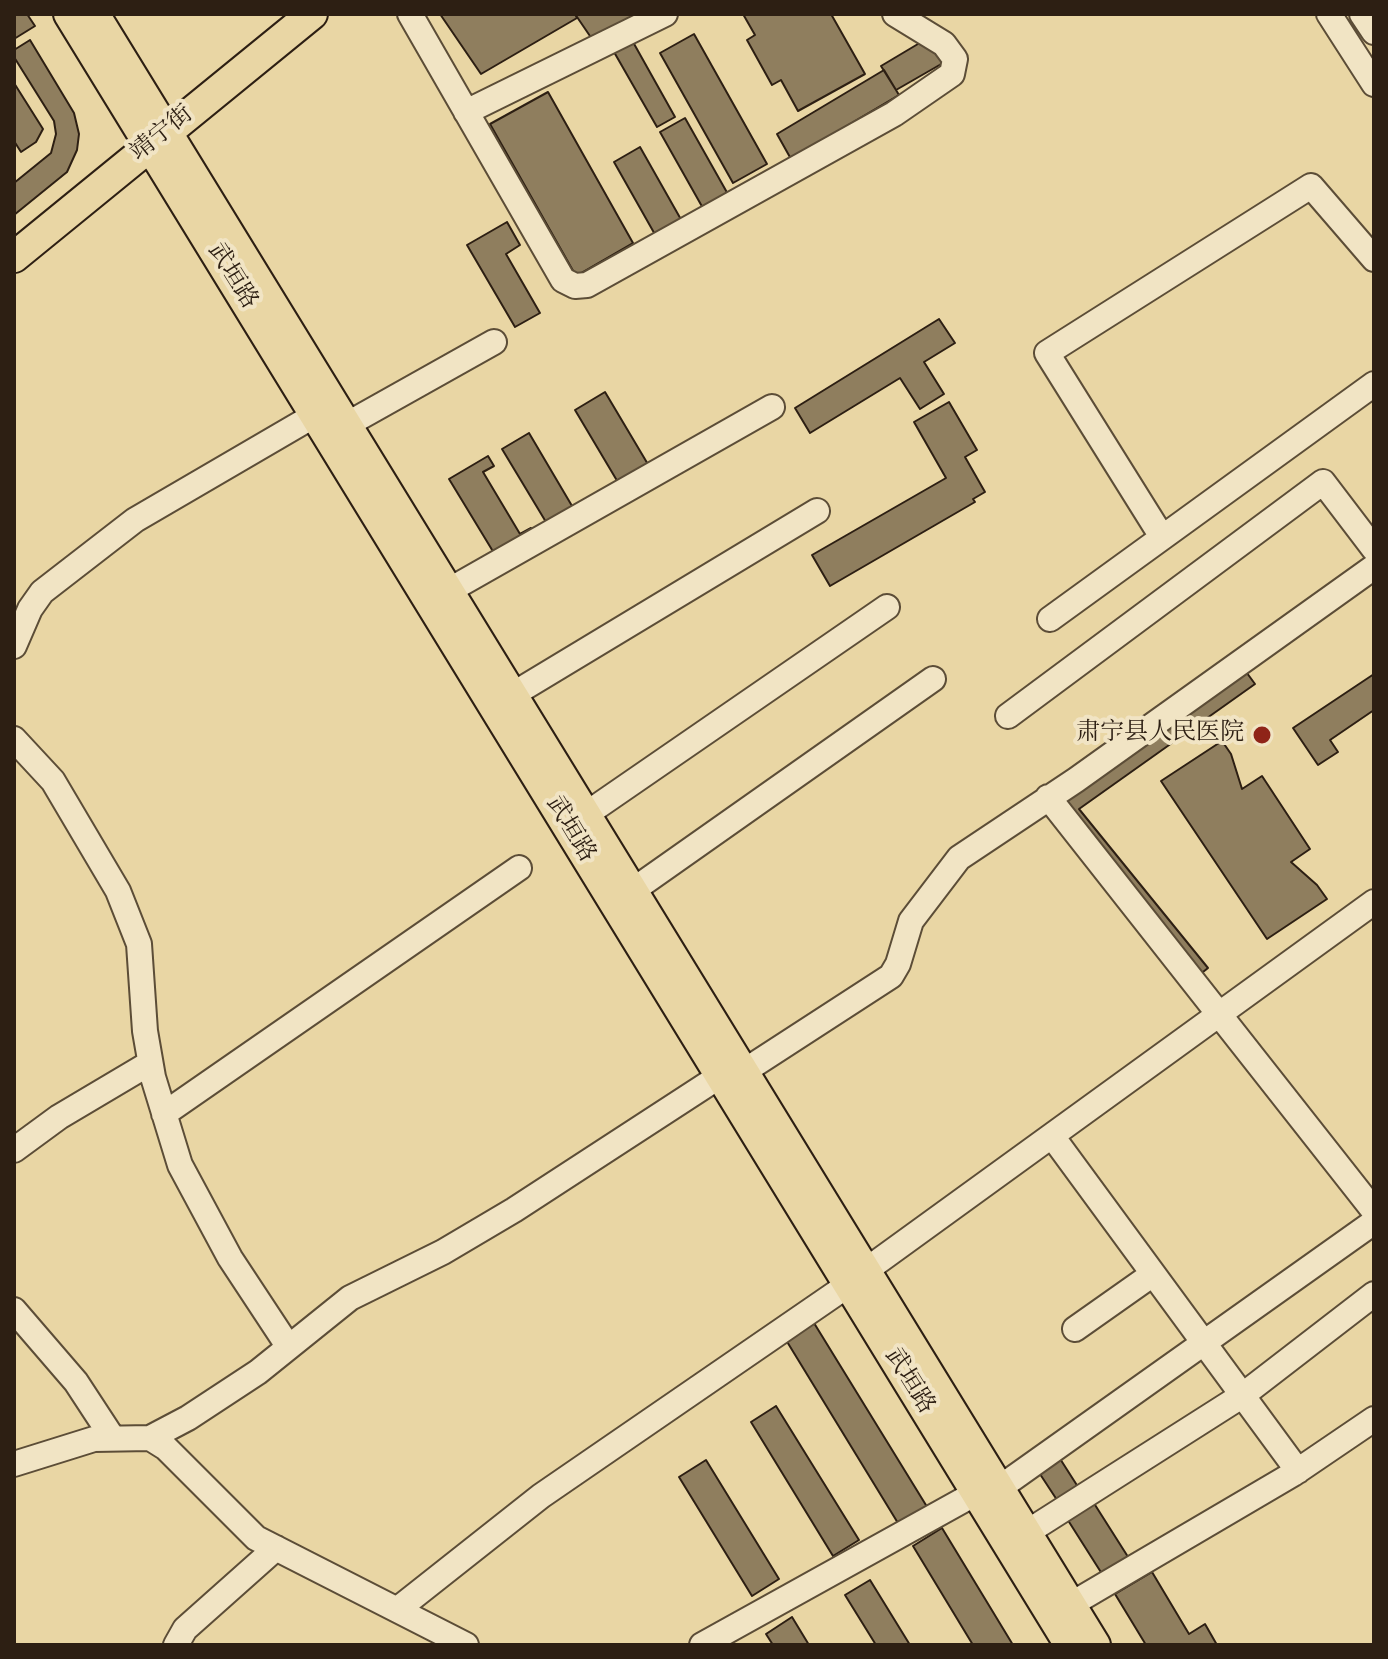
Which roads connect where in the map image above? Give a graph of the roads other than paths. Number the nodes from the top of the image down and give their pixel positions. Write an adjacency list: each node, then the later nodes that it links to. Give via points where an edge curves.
1 (69, 14): 12 (main road, 武垣路)
2 (94, 14): 12 (main road, 武垣路)
3 (312, 14): 12 (main road, 靖宁街)
4 (410, 14): 11 (street)
5 (665, 14): 11 (street)
6 (895, 14): 11 (street, via 944,44 955,59 952,74 894,114 587,285 563,280)
7 (1329, 14): 10 (street)
8 (1362, 14): 9 (street)
9 (1374, 32)
10 (1374, 84)
11 (466, 112)
12 (159, 139): 13 (main road, 靖宁街); 18 (main road, 武垣路); 19 (main road, 武垣路)
13 (14, 257)
14 (1374, 259): 21 (street, via 1311,186 1047,353)
15 (494, 342): 19 (street)
16 (1374, 384): 21 (street)
17 (772, 407): 24 (street)
18 (315, 415): 27 (street, via 135,520 42,592); 39 (main road, 武垣路)
19 (346, 425): 24 (main road, 武垣路)
20 (817, 511): 29 (street)
21 (1162, 537): 26 (street)
22 (1374, 549): 30 (street, via 1323,482)
23 (1374, 567): 32 (street)
24 (448, 591): 29 (main road, 武垣路)
25 (887, 607): 33 (street)
26 (1050, 619)
27 (14, 646)
28 (933, 679): 35 (street)
29 (512, 695): 33 (main road, 武垣路)
30 (1008, 716)
31 (14, 739): 38 (street, via 53,781 118,891 139,944)
32 (1048, 797): 37 (street); 39 (street, via 944,873 911,921 891,976)
33 (585, 815): 35 (main road, 武垣路)
34 (519, 868): 40 (street)
35 (632, 891): 39 (main road, 武垣路)
36 (1374, 902): 37 (street)
37 (1220, 1014): 41 (street); 43 (street)
38 (150, 1063): 40 (street); 42 (street)
39 (732, 1074): 46 (main road, 武垣路); 51 (street, via 443,1252 350,1298)
40 (164, 1114): 51 (street, via 199,1206)
41 (1052, 1136): 45 (street); 46 (street)
42 (14, 1150)
43 (1374, 1211)
44 (1374, 1222): 50 (street)
45 (1153, 1274): 49 (street); 50 (street)
46 (857, 1278): 58 (main road, 武垣路); 62 (street, via 541,1496)
47 (1374, 1294): 52 (street)
48 (14, 1310): 54 (street, via 76,1382)
49 (1075, 1329)
50 (1205, 1344): 52 (street); 58 (street)
51 (288, 1346): 55 (street, via 227,1392)
52 (1243, 1395): 57 (street); 59 (street)
53 (1374, 1419): 57 (street)
54 (112, 1437): 55 (street); 56 (street)
55 (150, 1438): 60 (street, via 246,1529)
56 (14, 1464)
57 (1298, 1471): 61 (street)
58 (987, 1491): 59 (main road, 武垣路); 65 (street); 66 (main road, 武垣路)
59 (1026, 1533): 61 (main road, 武垣路)
60 (276, 1548): 62 (street); 63 (street, via 185,1629)
61 (1070, 1605): 67 (main road, 武垣路)
62 (398, 1609): 64 (street)
63 (176, 1645)
64 (466, 1645)
65 (702, 1645)
66 (1070, 1645)
67 (1095, 1645)

